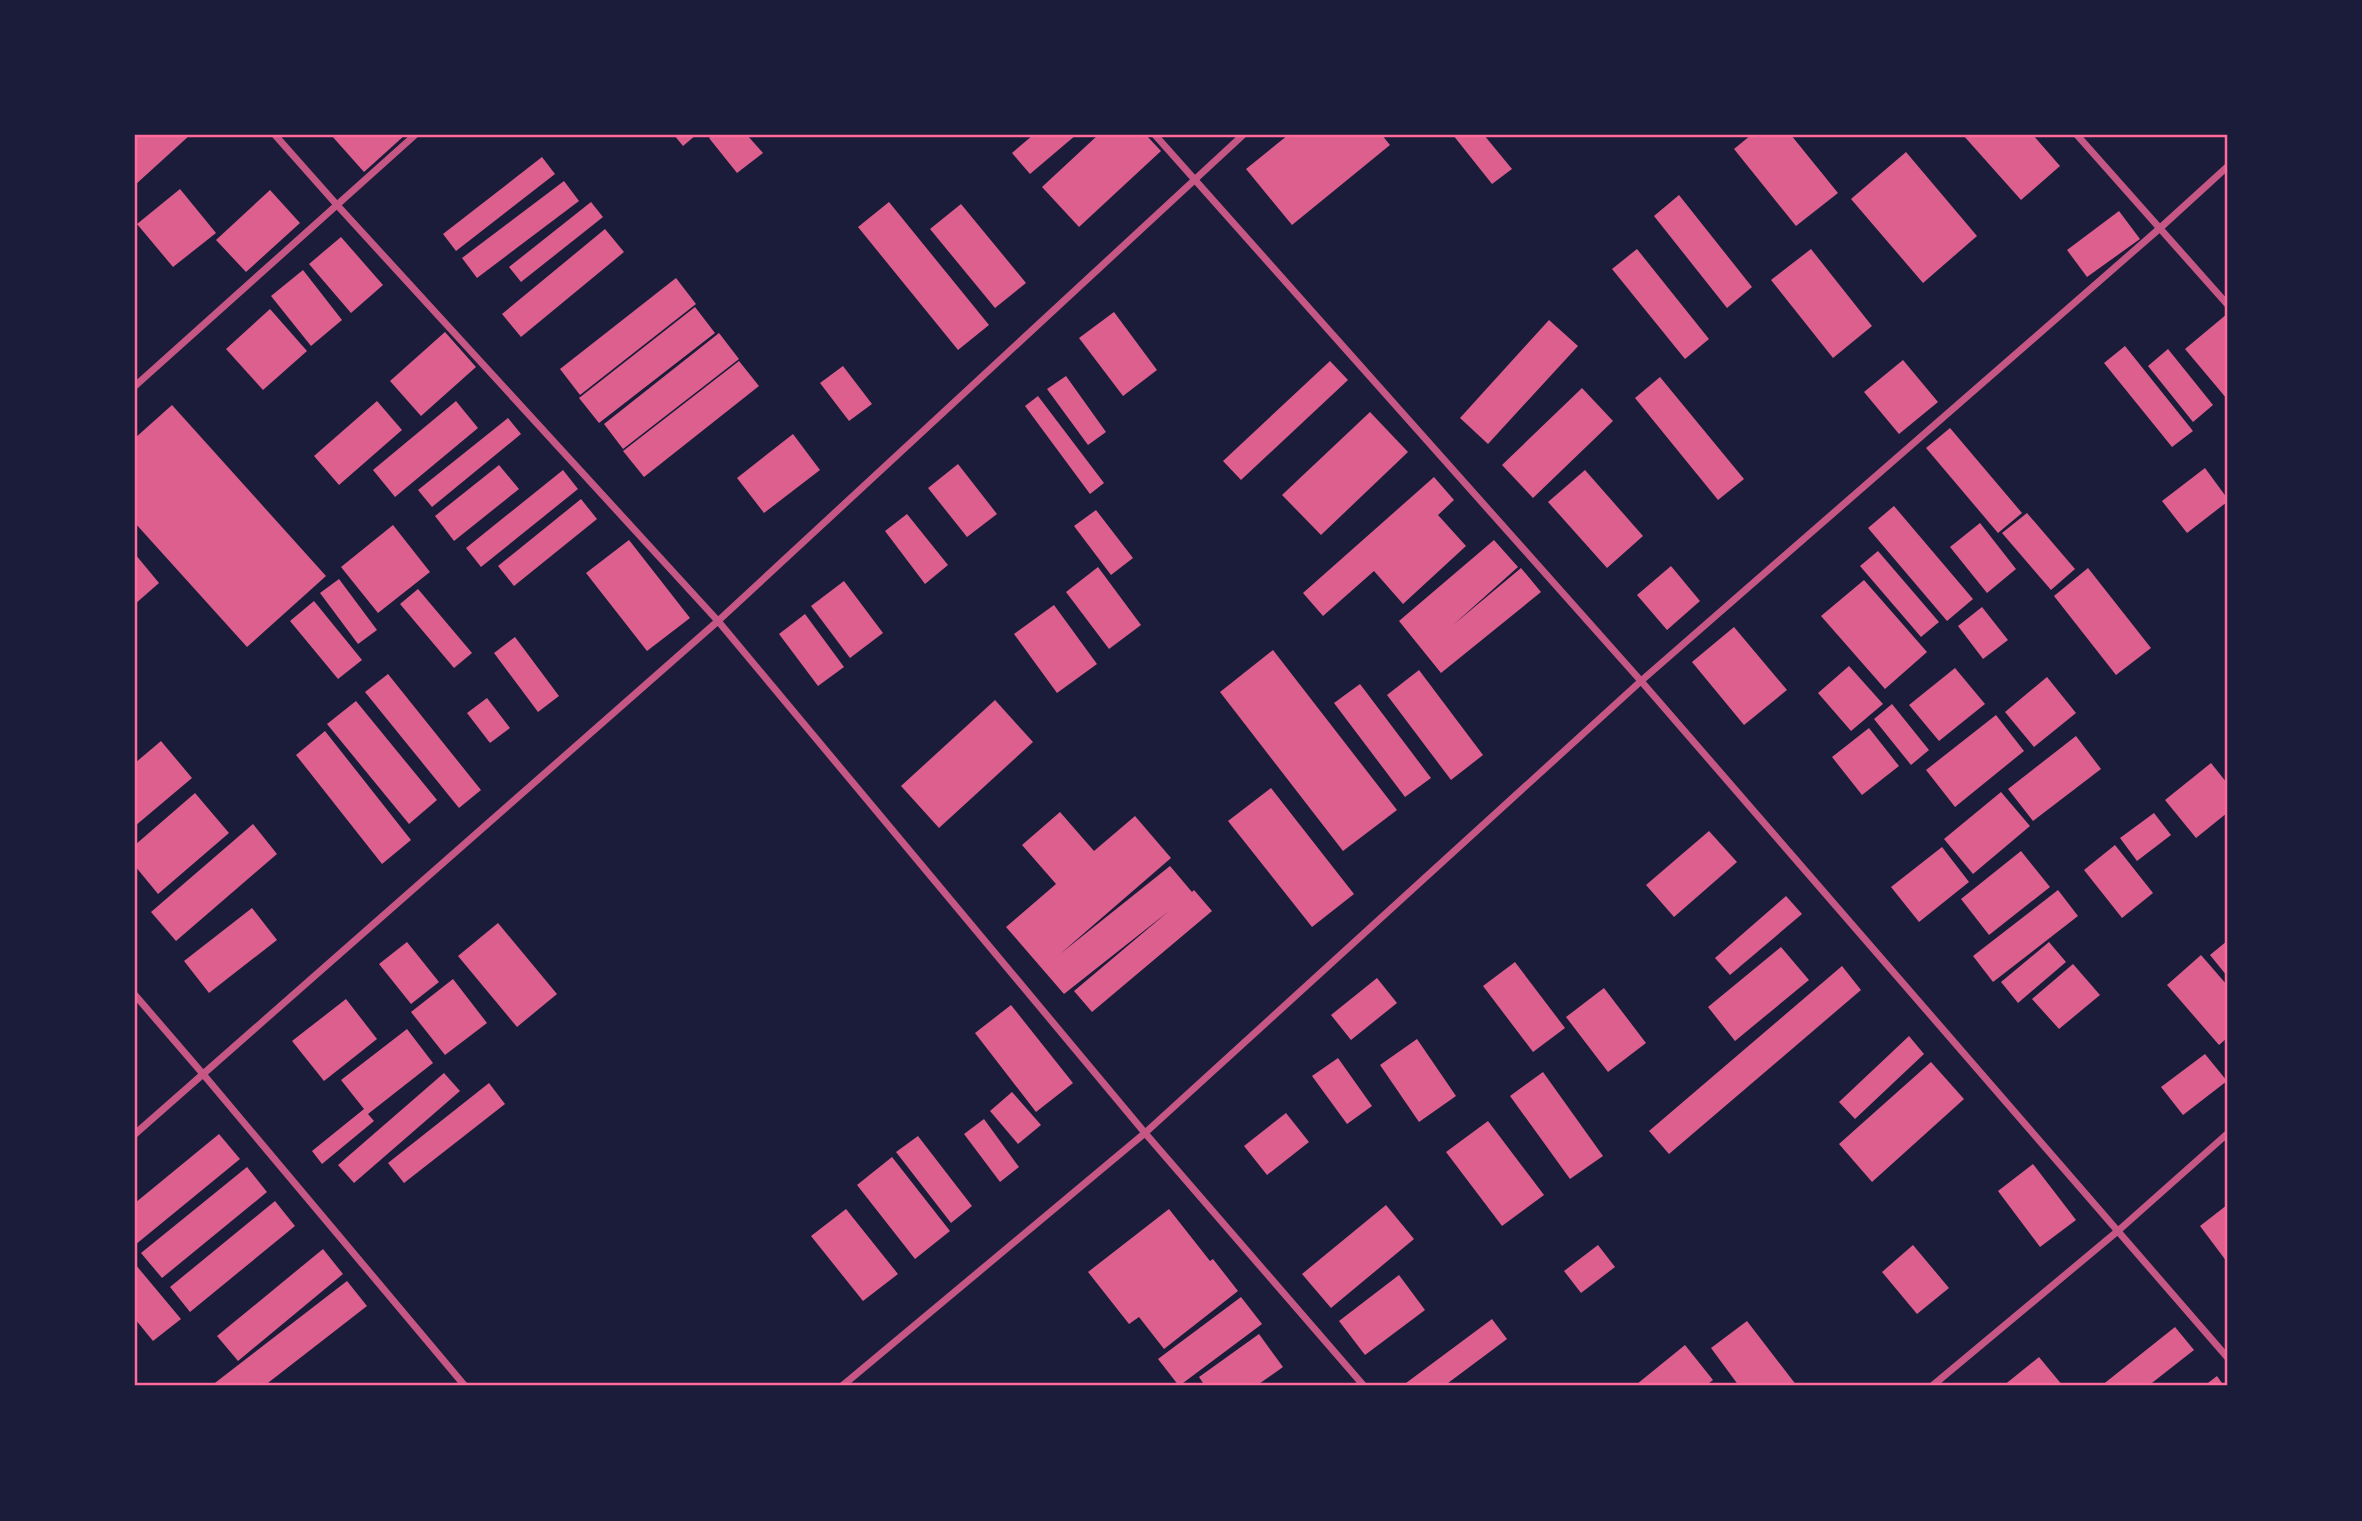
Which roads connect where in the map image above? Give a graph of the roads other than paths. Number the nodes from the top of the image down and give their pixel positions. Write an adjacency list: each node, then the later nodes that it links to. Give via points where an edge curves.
1 (275, 135): 8 (street)
2 (415, 135): 8 (street)
3 (1156, 135): 7 (street)
4 (1243, 135): 7 (street)
5 (2077, 135): 9 (street)
6 (2227, 167): 9 (street)
7 (1196, 180): 12 (street); 13 (street)
8 (337, 205): 11 (street); 12 (street)
9 (2159, 229): 10 (street); 13 (street)
10 (2227, 304)
11 (135, 386)
12 (718, 621): 15 (street); 16 (street)
13 (1641, 681): 16 (street); 19 (street)
14 (135, 995): 15 (street)
15 (204, 1074): 17 (street); 21 (street)
16 (1145, 1133): 22 (street); 23 (street)
17 (135, 1134)
18 (2227, 1134): 19 (street)
19 (2119, 1230): 20 (street); 24 (street)
20 (2227, 1357)
21 (465, 1386)
22 (842, 1386)
23 (1364, 1386)
24 (1932, 1386)

